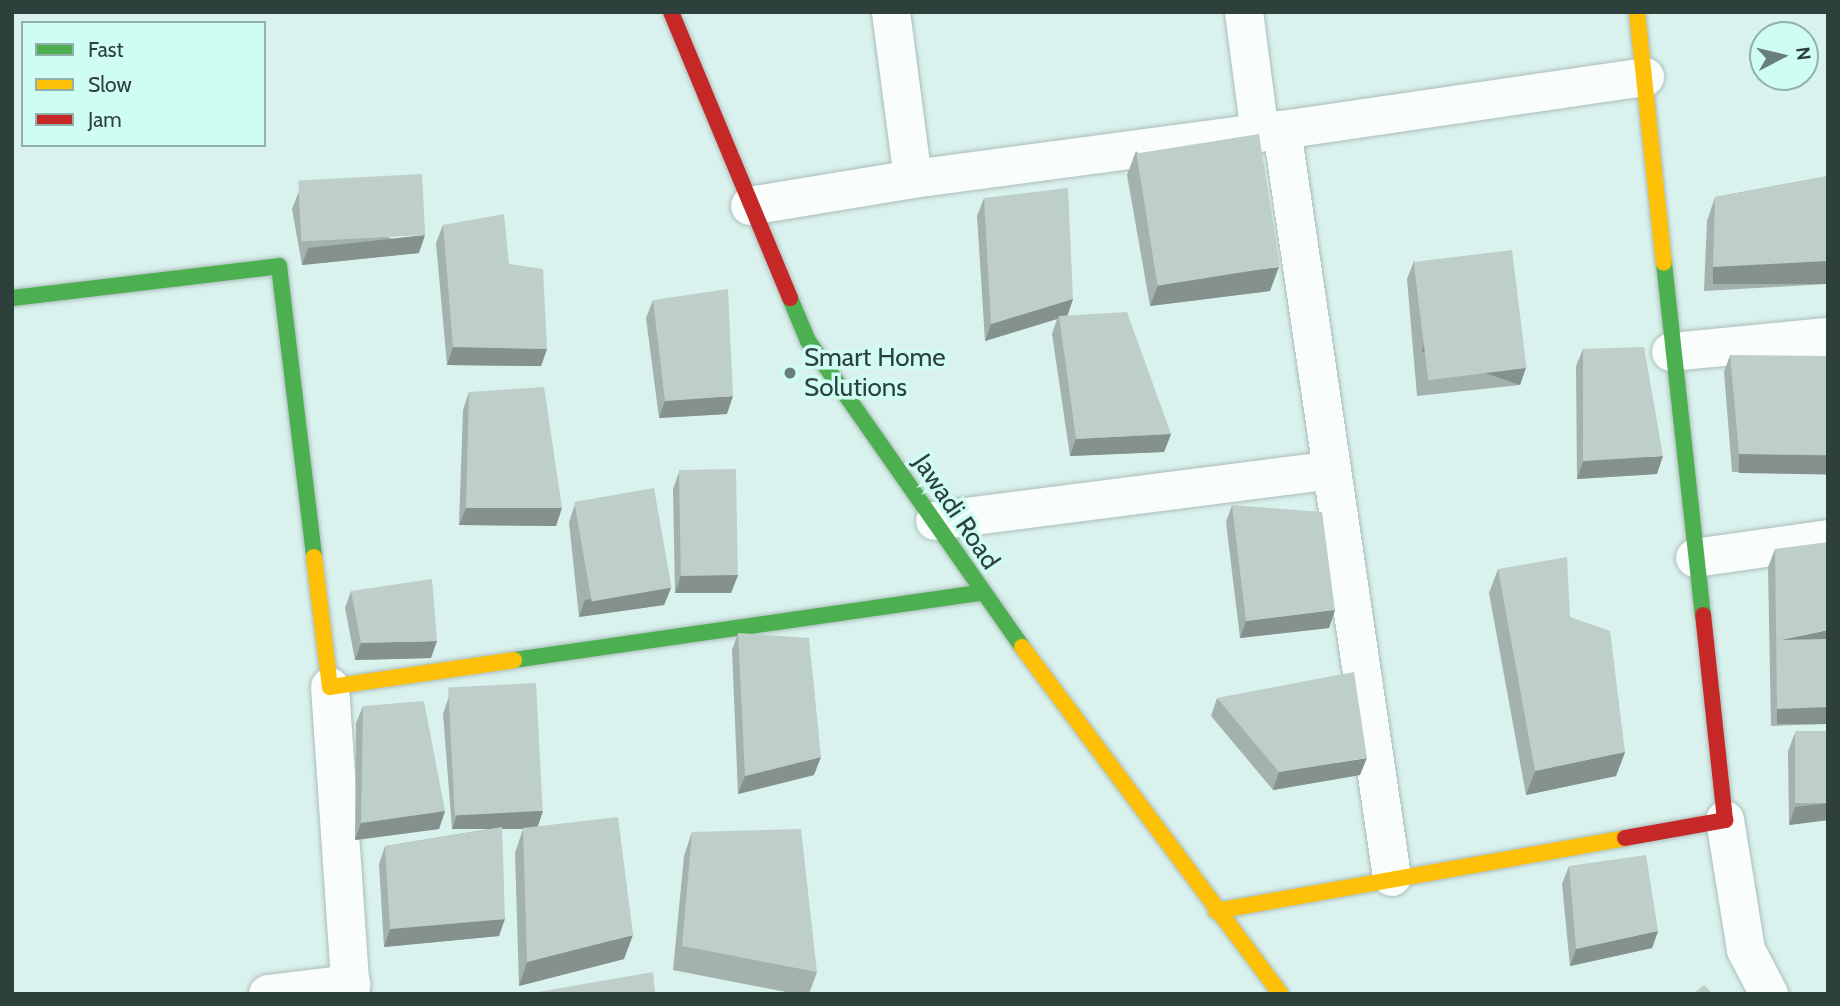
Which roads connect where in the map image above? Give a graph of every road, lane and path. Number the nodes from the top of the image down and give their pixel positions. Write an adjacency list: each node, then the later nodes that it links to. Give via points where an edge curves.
1 (671, 12): 8 (street, Jawadi Road)
2 (891, 12): 7 (street)
3 (1244, 12): 6 (street)
4 (1637, 12): 5 (street)
5 (1645, 77): 6 (street); 11 (street)
6 (1271, 132): 7 (street); 12 (street)
7 (913, 179): 8 (street)
8 (750, 206): 13 (street, Jawadi Road, via 808,341)
9 (12, 298): 17 (street, via 279,266)
10 (1828, 337): 11 (street)
11 (1671, 352): 15 (street)
12 (1332, 470): 13 (street); 19 (street)
13 (935, 522): 16 (street, Jawadi Road)
14 (1828, 539): 15 (street)
15 (1695, 558): 18 (street)
16 (981, 593): 17 (street); 20 (street, Jawadi Road)
17 (330, 687): 21 (street)
18 (1725, 820): 19 (street); 24 (street, via 1746,950)
19 (1392, 877): 20 (street)
20 (1216, 911): 23 (street, Jawadi Road)
21 (351, 989): 22 (street)
22 (268, 994)
23 (1281, 994)
24 (1769, 994)

